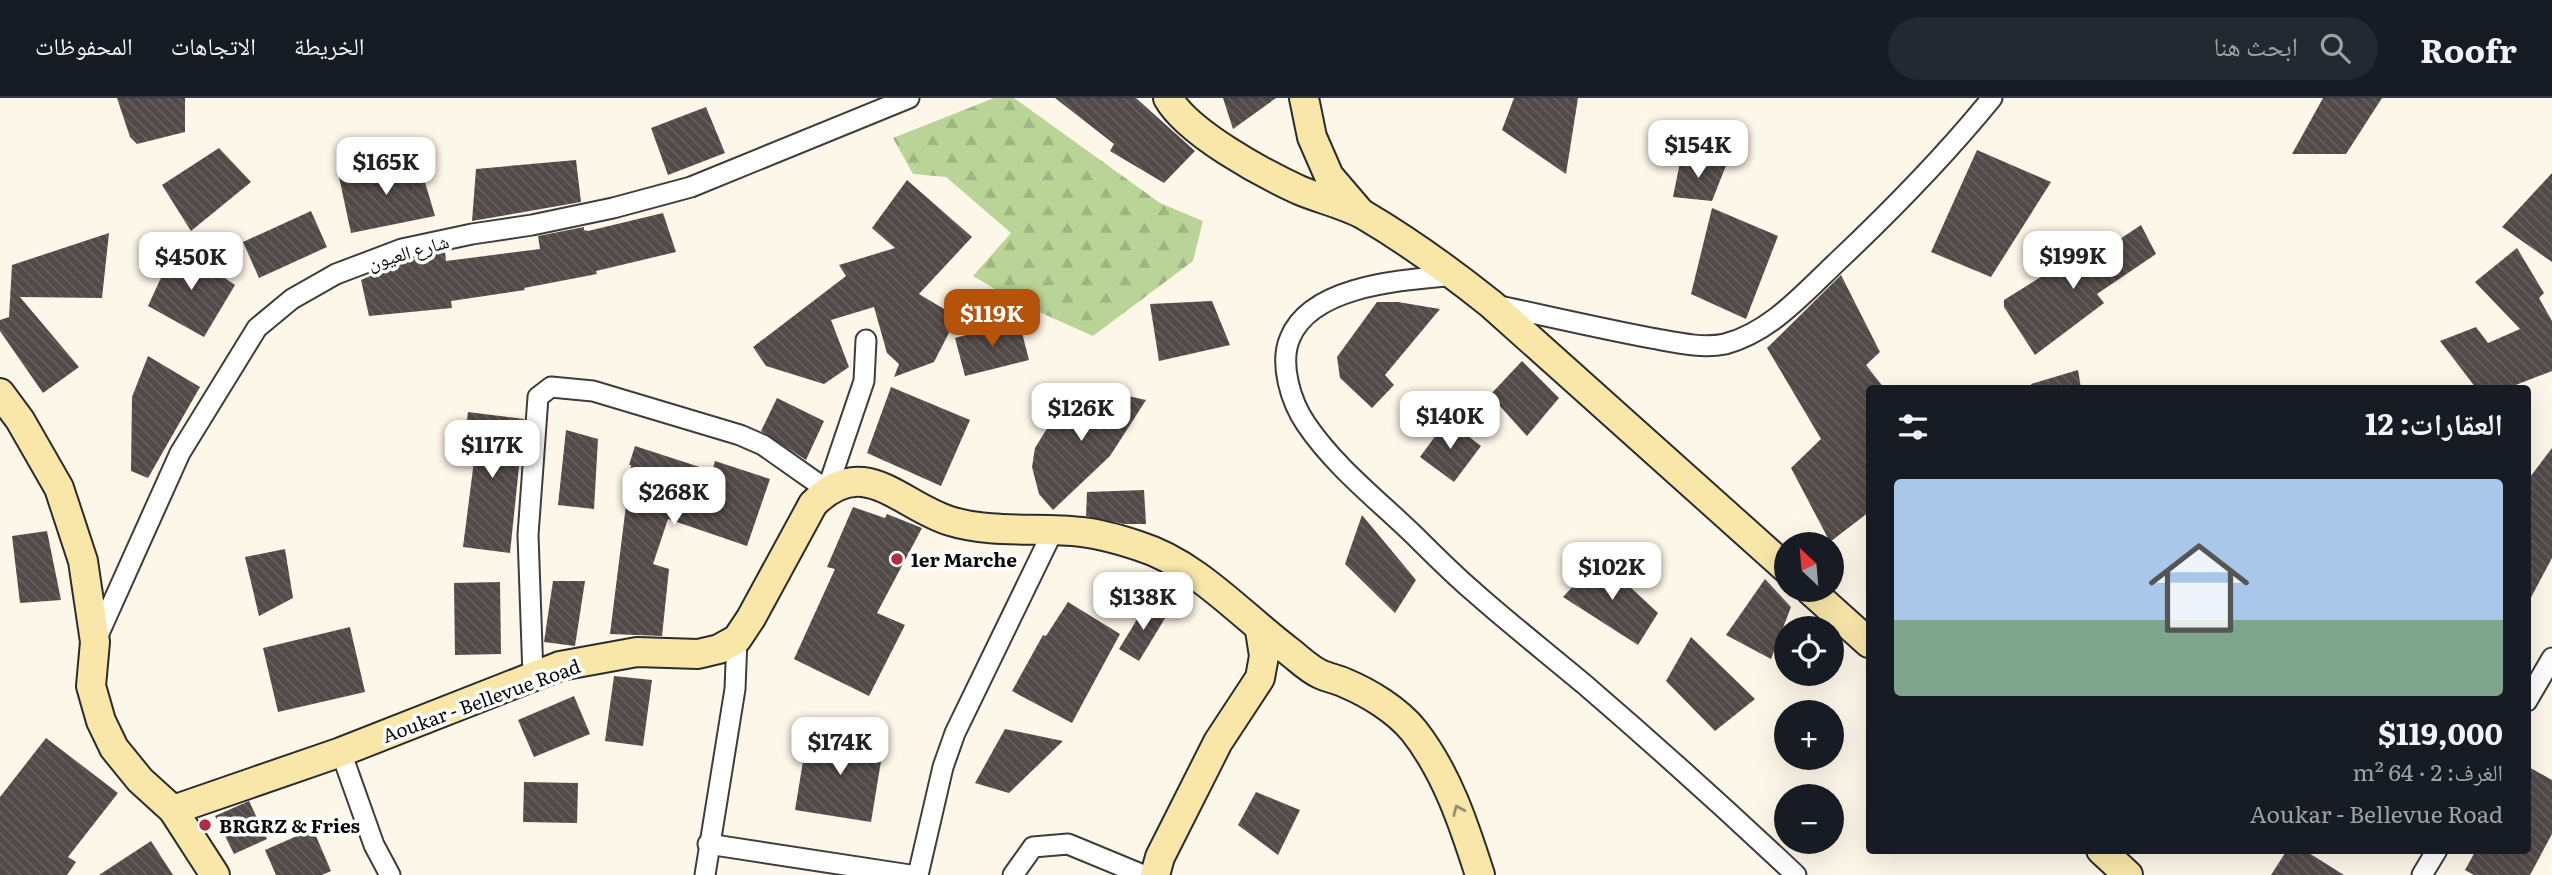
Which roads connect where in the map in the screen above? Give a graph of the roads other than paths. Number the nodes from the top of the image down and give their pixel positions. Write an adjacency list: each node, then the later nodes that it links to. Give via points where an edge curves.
1 (909, 98): 17 (street, شارع العيون, via 691,187 614,208 402,249 336,274 292,299 257,328 180,453)
2 (1168, 98): 5 (street, via 1197,130 1225,149 1297,189)
3 (1304, 98): 5 (street, via 1312,137 1329,176)
4 (1992, 98): 7 (street, via 1891,211 1777,318 1751,334 1723,344 1689,344)
5 (1361, 214): 6 (street)
6 (1456, 275): 7 (street); 37 (street, via 1365,288 1327,299 1300,321 1290,338 1286,359 1304,422 1327,451 1471,590 1694,780)
7 (1491, 304): 12 (street)
8 (866, 340): 10 (street, via 864,381)
9 (0, 393): 17 (street, via 59,488 83,561)
10 (827, 490): 11 (street, via 867,481 951,522); 15 (street, via 813,504); 20 (street, via 763,445 740,435 593,391 544,390 538,397 528,535)
11 (1054, 531): 14 (street, via 1109,538 1168,558 1195,574); 32 (street, via 955,733)
12 (1774, 557)
13 (1823, 602): 16 (street)
14 (1260, 630): 19 (street); 21 (street, via 1263,668)
15 (737, 639): 20 (street, Aoukar - Bellevue Road, via 698,654 636,652); 25 (street, via 735,689)
16 (1866, 640)
17 (94, 642): 24 (street, via 91,686 101,722 114,748 140,780)
18 (2552, 658): 22 (street)
19 (1320, 674): 21 (street, via 1296,673); 36 (street, one-way to 19, via 1461,815 1413,730 1367,693)
20 (533, 676): 23 (street, Aoukar - Bellevue Road)
21 (1255, 687): 35 (street, via 1218,742)
22 (2531, 694)
23 (341, 752): 24 (street, Aoukar - Bellevue Road); 29 (street, via 374,845)
24 (173, 810): 28 (street)
25 (708, 844): 30 (street); 31 (street)
26 (2105, 854): 38 (street)
27 (2435, 854): 39 (street)
28 (215, 875)
29 (390, 875)
30 (705, 875)
31 (910, 875)
32 (918, 875)
33 (1013, 875): 34 (street, via 1033,847 1068,844)
34 (1143, 875)
35 (1154, 875)
36 (1480, 875)
37 (1796, 875)
38 (2128, 875)
39 (2422, 875)

